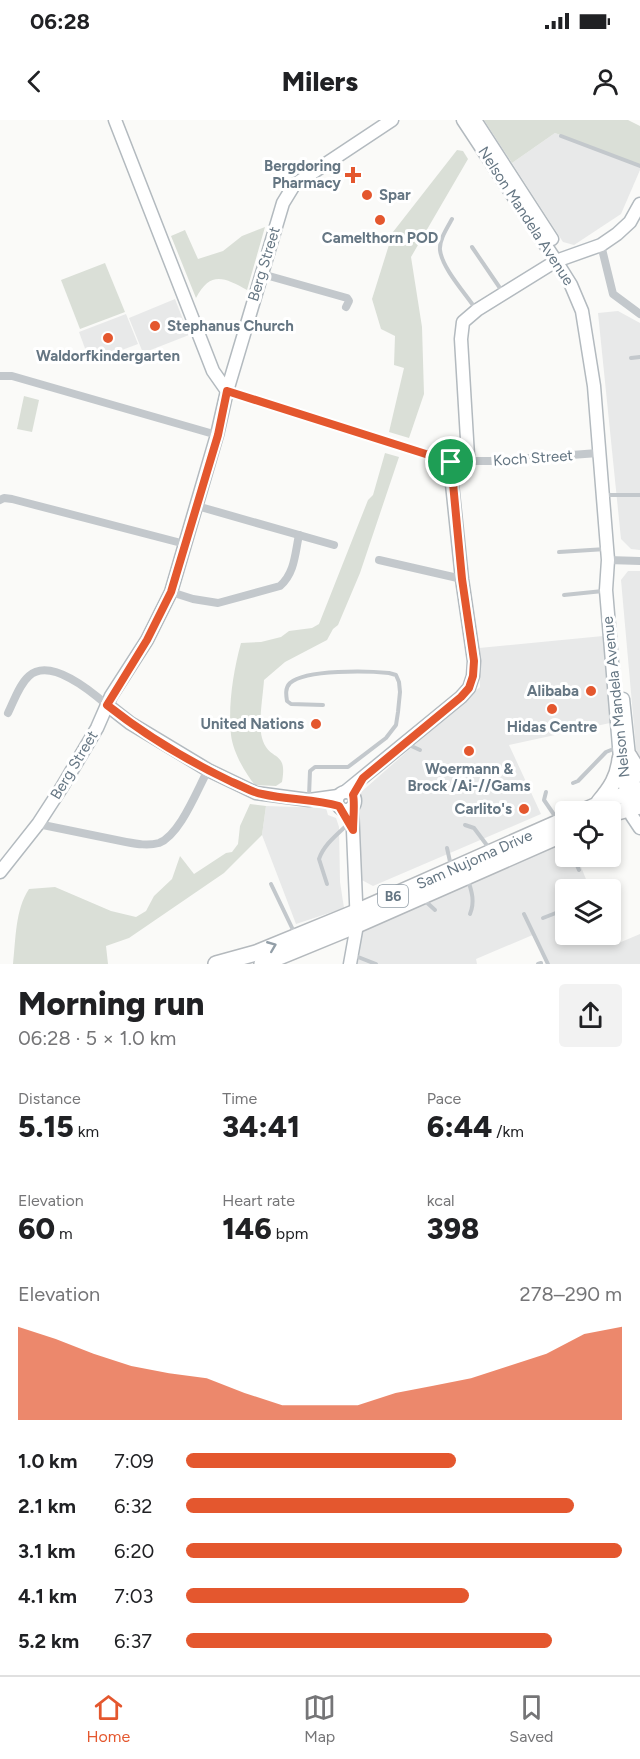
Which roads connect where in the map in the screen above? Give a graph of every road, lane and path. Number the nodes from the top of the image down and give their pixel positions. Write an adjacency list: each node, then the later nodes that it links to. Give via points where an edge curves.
1 (115, 120): 20 (street, via 213,371)
2 (392, 120): 12 (street, Berg Street, via 294,185 283,203)
3 (463, 120): 11 (street, Nelson Mandela Avenue)
4 (475, 120): 11 (street, Nelson Mandela Avenue)
5 (561, 135): 6 (lane)
6 (640, 166)
7 (640, 204): 9 (street, via 632,223)
8 (452, 219): 15 (lane, via 440,251)
9 (601, 244): 11 (street); 16 (street, via 613,294)
10 (472, 247): 13 (lane)
11 (560, 259): 13 (street); 22 (street, Nelson Mandela Avenue, via 582,311 594,386)
12 (262, 274): 14 (street, via 347,297); 20 (street, Berg Street)
13 (503, 292): 15 (street)
14 (346, 308)
15 (477, 310): 23 (street, via 463,322 461,330)
16 (640, 314)
17 (640, 357): 18 (lane)
18 (631, 358)
19 (0, 376): 21 (street, via 12,376)
20 (227, 391): 21 (street, Berg Street); 24 (street, Koch Street)
21 (218, 435): 28 (street, Berg Street)
22 (598, 453): 23 (street, Koch Street); 26 (street, Nelson Mandela Avenue)
23 (467, 461): 24 (street, Koch Street)
24 (451, 462): 36 (street)
25 (640, 495): 26 (lane)
26 (603, 496): 33 (street, Nelson Mandela Avenue)
27 (0, 500): 30 (street, via 12,499)
28 (196, 506): 29 (street); 30 (street, Berg Street)
29 (299, 535): 31 (street); 38 (street, via 292,568 280,586 218,603)
30 (185, 544): 38 (street, Berg Street)
31 (334, 545)
32 (559, 552): 33 (lane)
33 (608, 559): 35 (street); 37 (street, Nelson Mandela Avenue); 45 (street, Nelson Mandela Avenue)
34 (379, 560): 36 (street)
35 (640, 561)
36 (462, 579): 43 (street, via 476,661 469,688)
37 (606, 590): 39 (lane); 45 (street, Nelson Mandela Avenue)
38 (171, 592): 40 (street, Berg Street)
39 (564, 595)
40 (107, 705): 42 (street, via 68,677 45,671 29,676); 46 (street); 56 (street, Berg Street)
41 (323, 705): 50 (lane, via 291,704 286,690 291,682 336,671 389,673 396,675 399,682 396,725 386,738 348,767 315,767 310,771)
42 (8, 713)
43 (406, 743): 44 (lane); 52 (street, via 363,778)
44 (420, 750)
45 (622, 754): 47 (highway); 48 (lane, via 606,752); 51 (street, Nelson Mandela Avenue); 53 (highway, via 615,782)
46 (208, 770): 50 (street, via 256,793); 56 (street, via 176,830 158,843 126,842)
47 (640, 774)
48 (573, 783)
49 (546, 792): 55 (lane, via 544,800)
50 (313, 800): 52 (street)
51 (635, 800): 54 (highway); 58 (street, Nelson Mandela Avenue, via 632,816)
52 (345, 801): 59 (street)
53 (599, 801)
54 (621, 808)
55 (555, 816)
56 (38, 824): 67 (street, Berg Street)
57 (465, 825): 63 (lane, via 474,828)
58 (639, 825)
59 (351, 827): 70 (lane, via 326,846 319,859); 76 (street)
60 (555, 833): 63 (highway, Sam Nujoma Drive / B6)
61 (555, 834): 68 (highway, Sam Nujoma Drive / B6)
62 (447, 848): 65 (lane)
63 (492, 852): 65 (highway, Sam Nujoma Drive / B6)
64 (578, 867): 66 (lane)
65 (453, 869): 76 (highway, Sam Nujoma Drive / B6)
66 (579, 870)
67 (0, 872)
68 (467, 876): 71 (highway, Sam Nujoma Drive / B6); 74 (lane, via 473,906)
69 (271, 884): 78 (lane)
70 (327, 884)
71 (421, 897): 72 (lane); 76 (highway, Sam Nujoma Drive / B6)
72 (435, 910)
73 (555, 913): 77 (lane)
74 (470, 914)
75 (524, 914): 83 (lane)
76 (357, 918): 78 (highway, Sam Nujoma Drive / B6); 79 (street); 81 (highway, Sam Nujoma Drive / B6)
77 (543, 918)
78 (296, 936): 80 (highway, Sam Nujoma Drive / B6, one-way to 78)
79 (351, 959): 82 (lane)
80 (216, 964)
81 (261, 964)
82 (376, 964)
83 (548, 964)

